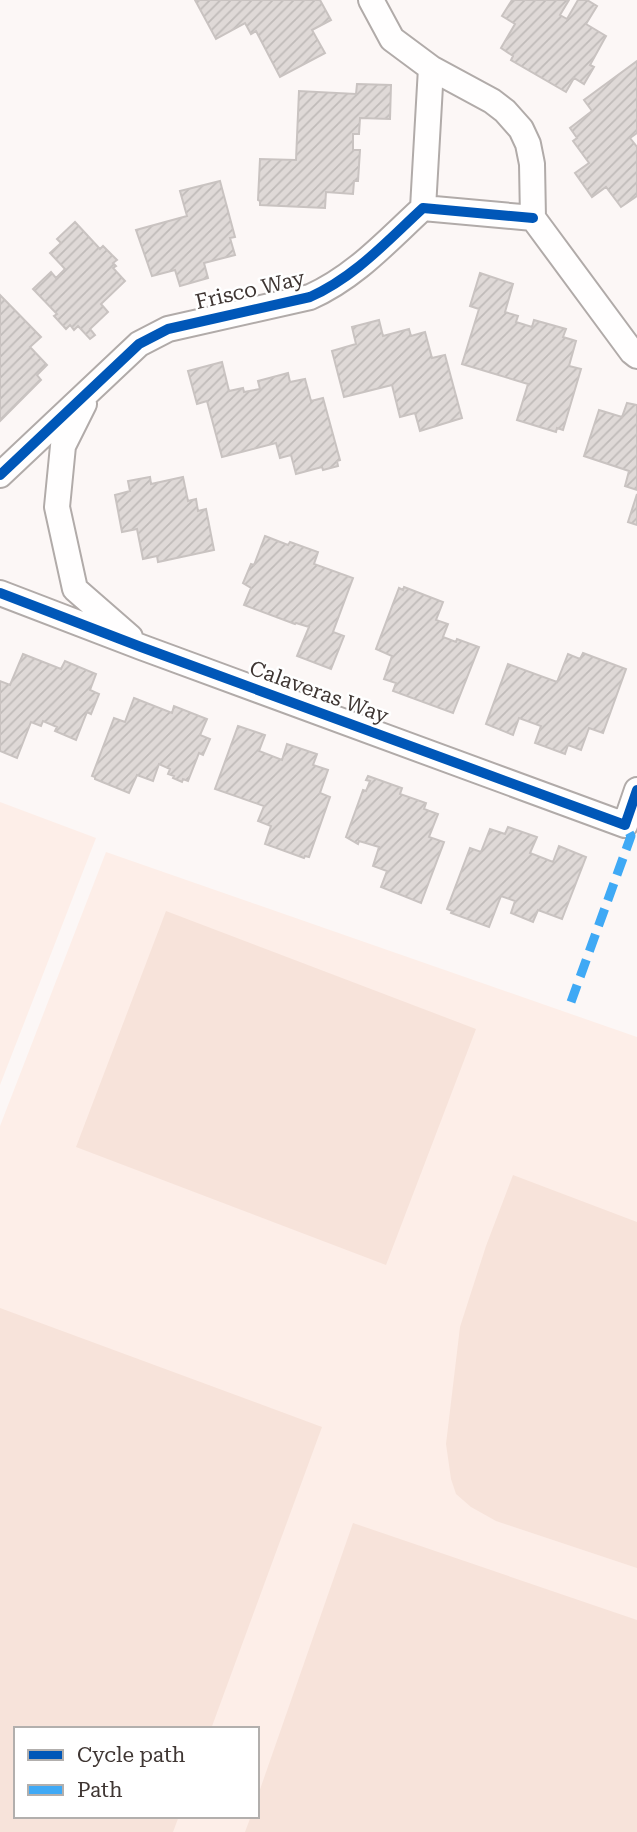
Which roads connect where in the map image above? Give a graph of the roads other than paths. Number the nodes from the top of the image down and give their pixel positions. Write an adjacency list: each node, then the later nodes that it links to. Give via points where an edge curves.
1 (371, 0): 2 (street, via 392,39)
2 (431, 68): 3 (street); 4 (street, via 492,101 521,129 532,164)
3 (423, 208): 4 (street); 6 (street, Frisco Way, via 356,271 331,288 310,297 168,329 139,344)
4 (533, 218): 5 (street)
5 (637, 356)
6 (91, 389): 7 (street, Frisco Way); 9 (street, via 63,446 57,507 75,589)
7 (0, 474)
8 (0, 593): 9 (street, Calaveras Way)
9 (141, 647): 10 (street, Calaveras Way, via 625,825)
10 (637, 790)

